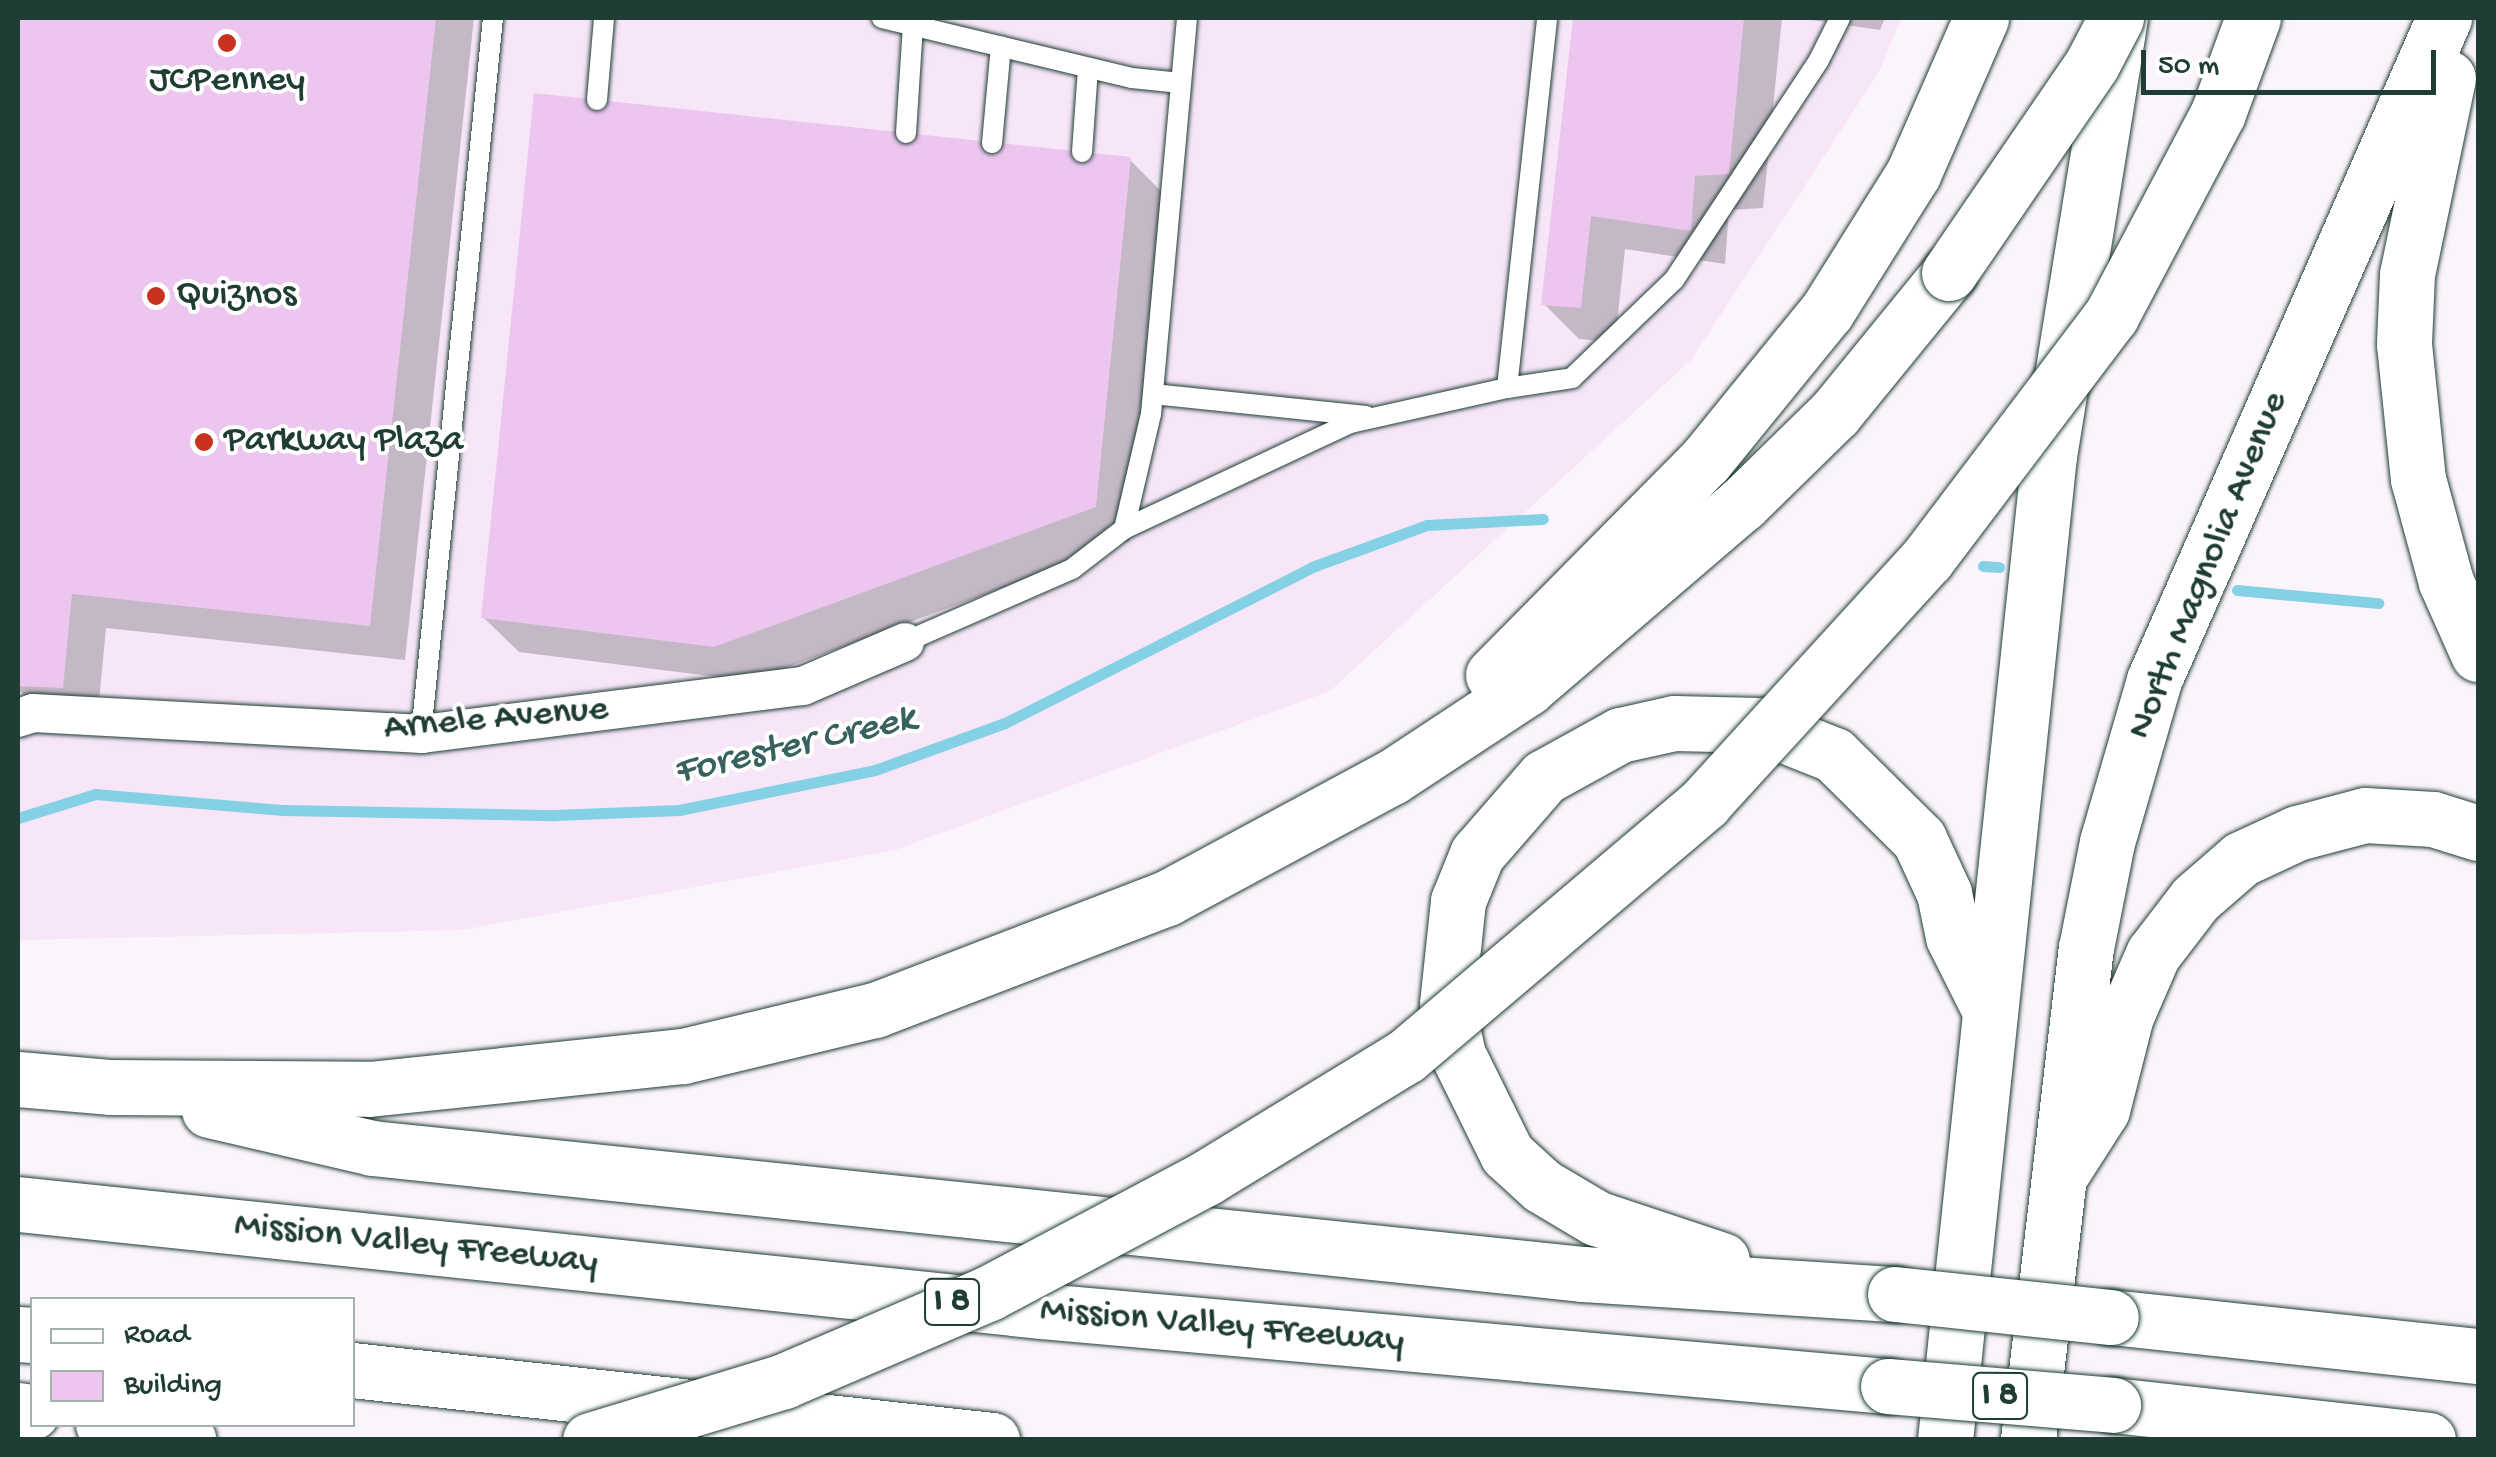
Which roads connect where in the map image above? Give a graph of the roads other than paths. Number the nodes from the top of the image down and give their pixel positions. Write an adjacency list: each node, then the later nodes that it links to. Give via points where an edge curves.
1 (493, 18): 29 (lane)
2 (604, 18): 17 (lane)
3 (882, 18): 13 (lane)
4 (1187, 18): 16 (lane)
5 (1548, 18): 21 (lane)
6 (1840, 18): 21 (lane, via 1674,280 1572,378)
7 (1981, 18): 30 (highway, via 1913,174 1870,250 1776,378 1705,461)
8 (2089, 18): 24 (highway)
9 (2118, 18): 24 (highway); 30 (highway, bridge, via 1948,273 1835,413 1742,504 1527,688)
10 (2253, 18): 44 (highway, bridge, via 2218,113 2110,316 1927,559 1690,815 1406,1056 1206,1178 989,1293 784,1381)
11 (2444, 18): 35 (highway, North Magnolia Avenue, via 2154,680 2104,860)
12 (2462, 18): 27 (highway, via 2407,274 2404,344 2418,479 2446,582)
13 (913, 25): 14 (lane); 18 (lane)
14 (1001, 46): 15 (lane); 19 (lane)
15 (1088, 68): 16 (lane); 20 (lane)
16 (1181, 83): 22 (lane)
17 (596, 100)
18 (906, 133)
19 (992, 143)
20 (1082, 152)
21 (1507, 388): 23 (lane)
22 (1153, 394): 23 (lane); 25 (lane)
23 (1378, 417): 25 (lane, via 1334,430)
24 (2049, 456): 32 (highway)
25 (1124, 529): 26 (lane, via 1072,570)
26 (905, 642): 29 (street, Arnele Avenue, via 804,686)
27 (2478, 654)
28 (18, 718): 29 (street, Arnele Avenue, via 34,713)
29 (421, 734)
30 (1392, 777): 34 (highway, via 1167,898 875,1010 683,1056 369,1089)
31 (2478, 832): 35 (highway, via 2433,819 2365,815 2241,859 2195,899 2153,954 2126,1016 2102,1110)
32 (1990, 1011): 37 (highway, via 1953,937 1944,893 1918,839 1866,781 1798,736 1712,721 1620,734 1544,777 1477,854 1458,901 1446,1004 1474,1098 1507,1154 1542,1186 1596,1218); 46 (highway)
33 (18, 1079): 34 (highway)
34 (109, 1087): 37 (highway, via 372,1148 1582,1274)
35 (2054, 1184): 47 (highway, North Magnolia Avenue)
36 (18, 1204): 48 (highway, Mission Valley Freeway / I 8, bridge, via 1042,1311 2112,1404)
37 (1822, 1286): 39 (highway, bridge)
38 (2478, 1315): 39 (highway, via 2418,1332)
39 (2221, 1327): 40 (highway)
40 (2478, 1356)
41 (355, 1370): 45 (highway)
42 (119, 1427): 43 (highway)
43 (189, 1440)
44 (590, 1440)
45 (992, 1440)
46 (1945, 1440)
47 (2028, 1440)
48 (2428, 1440)

